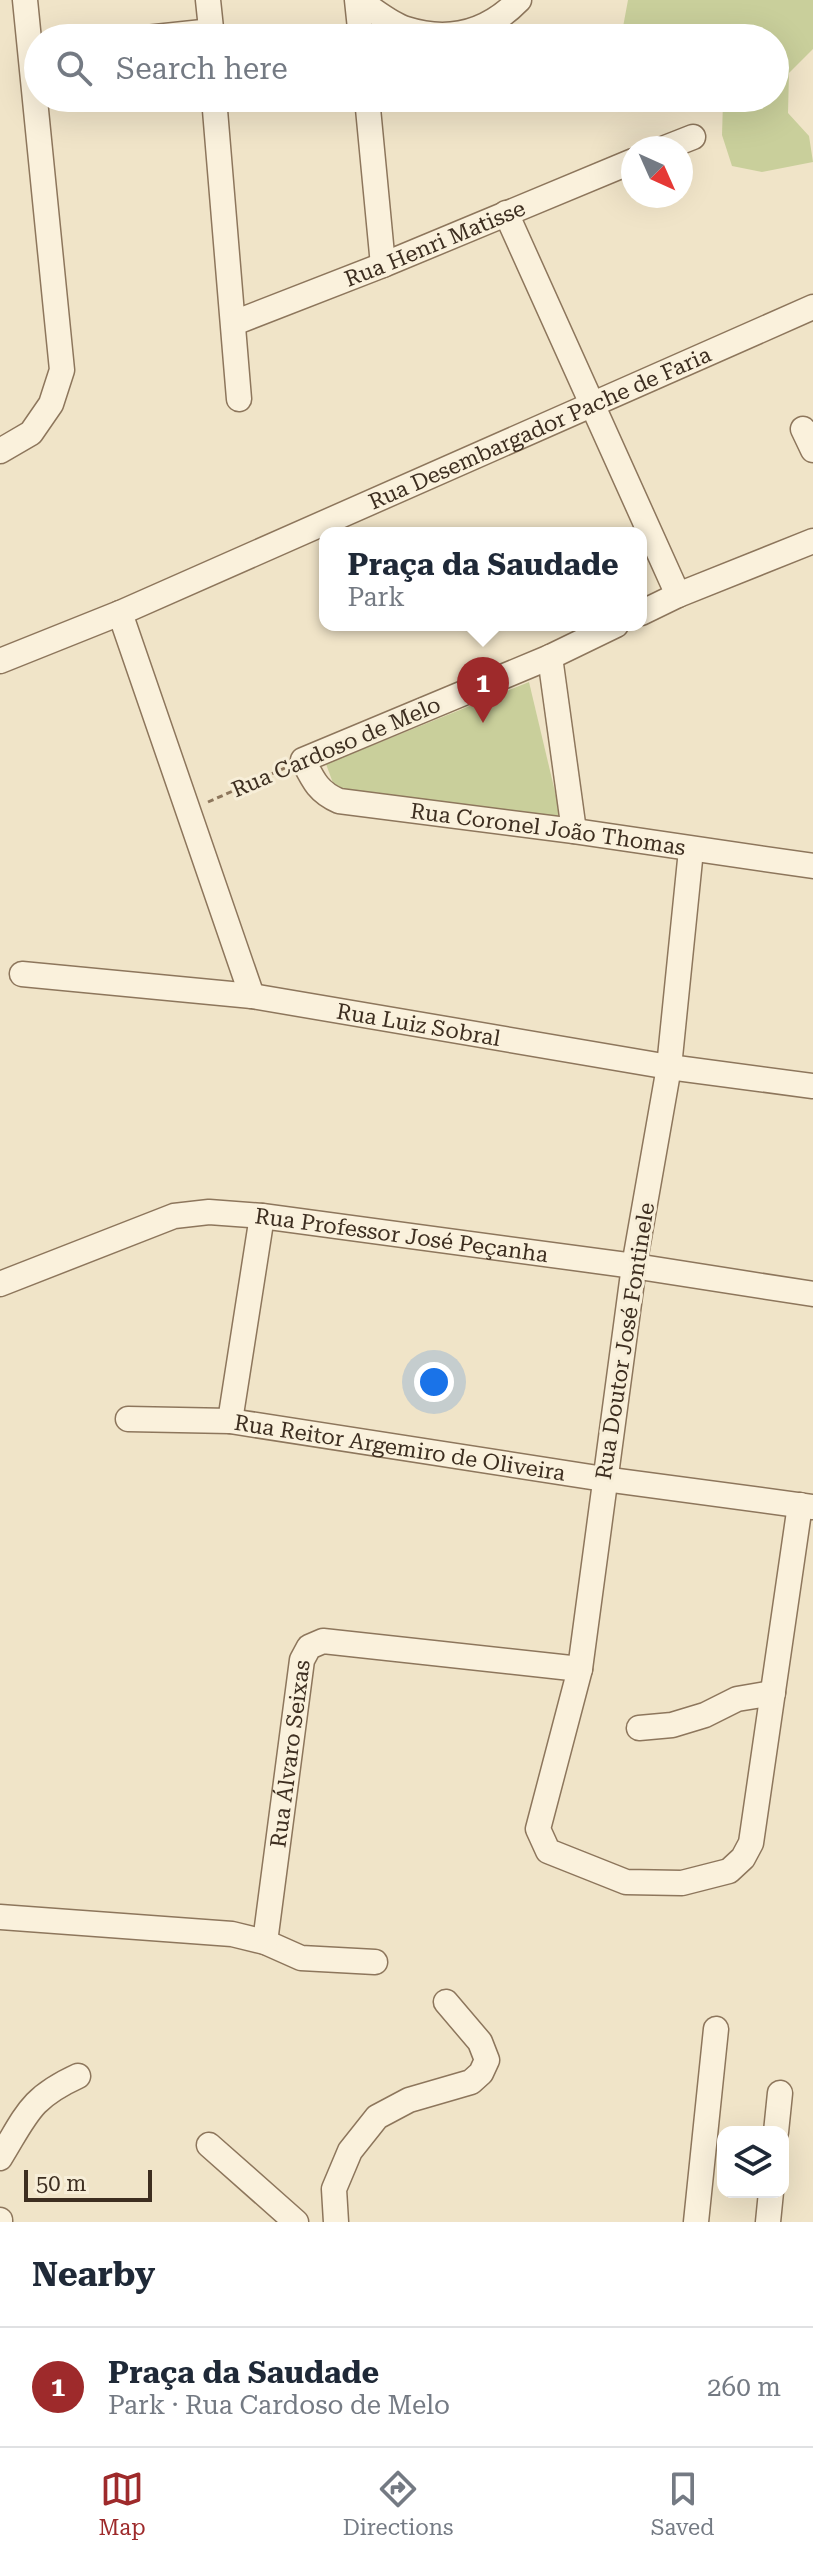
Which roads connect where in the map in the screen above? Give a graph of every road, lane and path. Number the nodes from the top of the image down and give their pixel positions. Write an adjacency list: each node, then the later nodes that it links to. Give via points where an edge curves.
1 (25, 0): 5 (street)
2 (208, 0): 6 (street)
3 (358, 0): 7 (street); 8 (street)
4 (519, 0): 9 (street)
5 (29, 24)
6 (211, 24)
7 (360, 24)
8 (397, 24)
9 (491, 24)
10 (39, 112): 20 (street, via 62,370 51,404 31,433)
11 (215, 112): 17 (street)
12 (368, 112): 15 (street)
13 (621, 166): 14 (street, Rua Henri Matisse)
14 (506, 213): 15 (street, Rua Henri Matisse); 19 (street)
15 (383, 265): 17 (street, Rua Henri Matisse)
16 (813, 307): 19 (street, Rua Desembargador Pache de Faria)
17 (234, 323): 18 (street)
18 (239, 399)
19 (593, 405): 22 (street); 24 (street, Rua Desembargador Pache de Faria)
20 (0, 451)
21 (813, 541): 22 (street)
22 (678, 595): 23 (street)
23 (647, 610)
24 (120, 613): 27 (street, Rua Desembargador Pache de Faria); 29 (street)
25 (604, 631): 26 (street, Rua Cardoso de Melo)
26 (550, 657): 28 (street, Rua Cardoso de Melo); 30 (street)
27 (0, 661)
28 (303, 760): 29 (path, Rua Cardoso de Melo); 30 (street, Rua Coronel João Thomas, via 316,787 339,801)
29 (188, 812): 34 (street)
30 (574, 831): 31 (street, Rua Coronel João Thomas)
31 (691, 850): 32 (street, Rua Coronel João Thomas); 35 (street, Rua Doutor José Fontinele)
32 (813, 866)
33 (22, 974): 34 (street, Rua Luiz Sobral)
34 (252, 996): 35 (street, Rua Luiz Sobral)
35 (669, 1067): 36 (street, Rua Luiz Sobral); 38 (street, Rua Doutor José Fontinele)
36 (813, 1086)
37 (262, 1216): 38 (street, Rua Professor José Peçanha); 39 (street, Rua Professor José Peçanha, via 174,1216); 42 (street)
38 (634, 1266): 40 (street, Rua Professor José Peçanha); 43 (street, Rua Doutor José Fontinele)
39 (0, 1284)
40 (813, 1294)
41 (128, 1419): 42 (street, Rua Reitor Argemiro de Oliveira)
42 (230, 1421): 43 (street, Rua Reitor Argemiro de Oliveira)
43 (604, 1479): 44 (street, Rua Reitor Argemiro de Oliveira); 45 (street, Rua Doutor José Fontinele)
44 (807, 1506): 46 (street)
45 (580, 1669): 46 (street, Rua Doutor José Fontinele, via 538,1829 548,1851 626,1882 682,1883 729,1871 743,1858 751,1843); 49 (street, Rua Álvaro Seixas, via 323,1641 309,1647 302,1660)
46 (773, 1693): 47 (street, via 737,1699 672,1725)
47 (639, 1728)
48 (0, 1917): 49 (street, via 232,1934)
49 (265, 1942): 50 (street, via 301,1958)
50 (375, 1962)
51 (446, 2002): 60 (street, via 480,2042 487,2060 481,2073 471,2082 409,2100 377,2117 350,2151 334,2189)
52 (716, 2029): 61 (street)
53 (78, 2076): 57 (street, via 35,2101)
54 (780, 2093): 55 (street)
55 (777, 2126)
56 (209, 2145): 59 (street)
57 (0, 2158)
58 (770, 2198): 62 (street)
59 (296, 2222)
60 (336, 2222)
61 (696, 2222)
62 (768, 2222)

